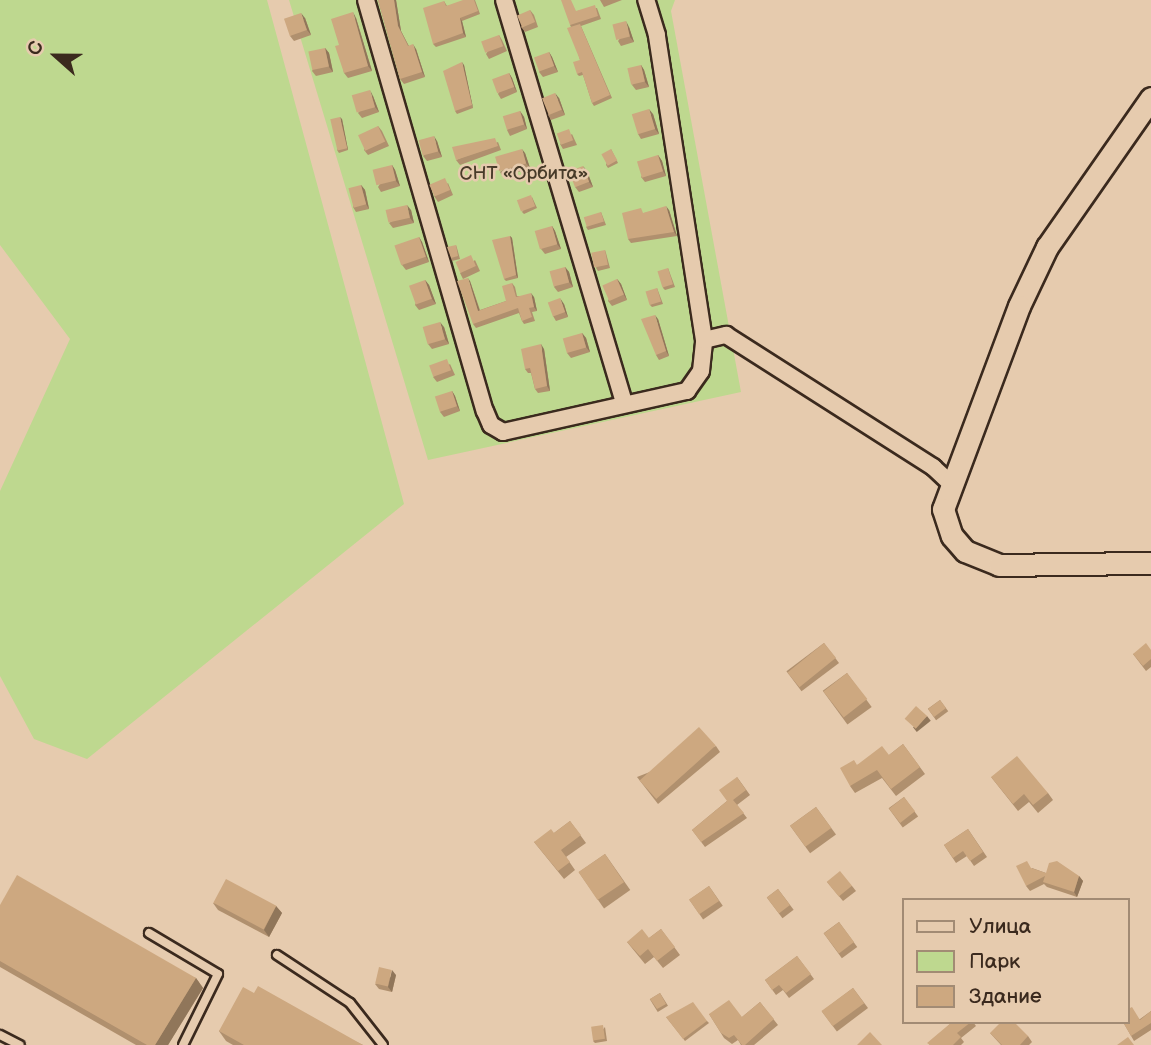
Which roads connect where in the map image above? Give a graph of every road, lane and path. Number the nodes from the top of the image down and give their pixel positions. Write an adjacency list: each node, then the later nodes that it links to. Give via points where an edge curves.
1 (366, 0): 6 (street, via 491,425 503,432)
2 (504, 0): 6 (street)
3 (646, 0): 5 (street, via 657,35)
4 (1151, 98): 7 (street, via 1048,247 1019,306)
5 (704, 340): 6 (street, via 701,371 687,391); 7 (street, via 726,335 933,467)
6 (624, 403)
7 (950, 483): 8 (street, via 945,497 946,522 965,551 978,557 999,565)
8 (1151, 564)
9 (149, 933): 13 (lane, via 218,974)
10 (277, 955): 14 (lane, via 350,1003)
11 (0, 1035): 12 (lane)
12 (20, 1045)
13 (183, 1045)
14 (383, 1045)

